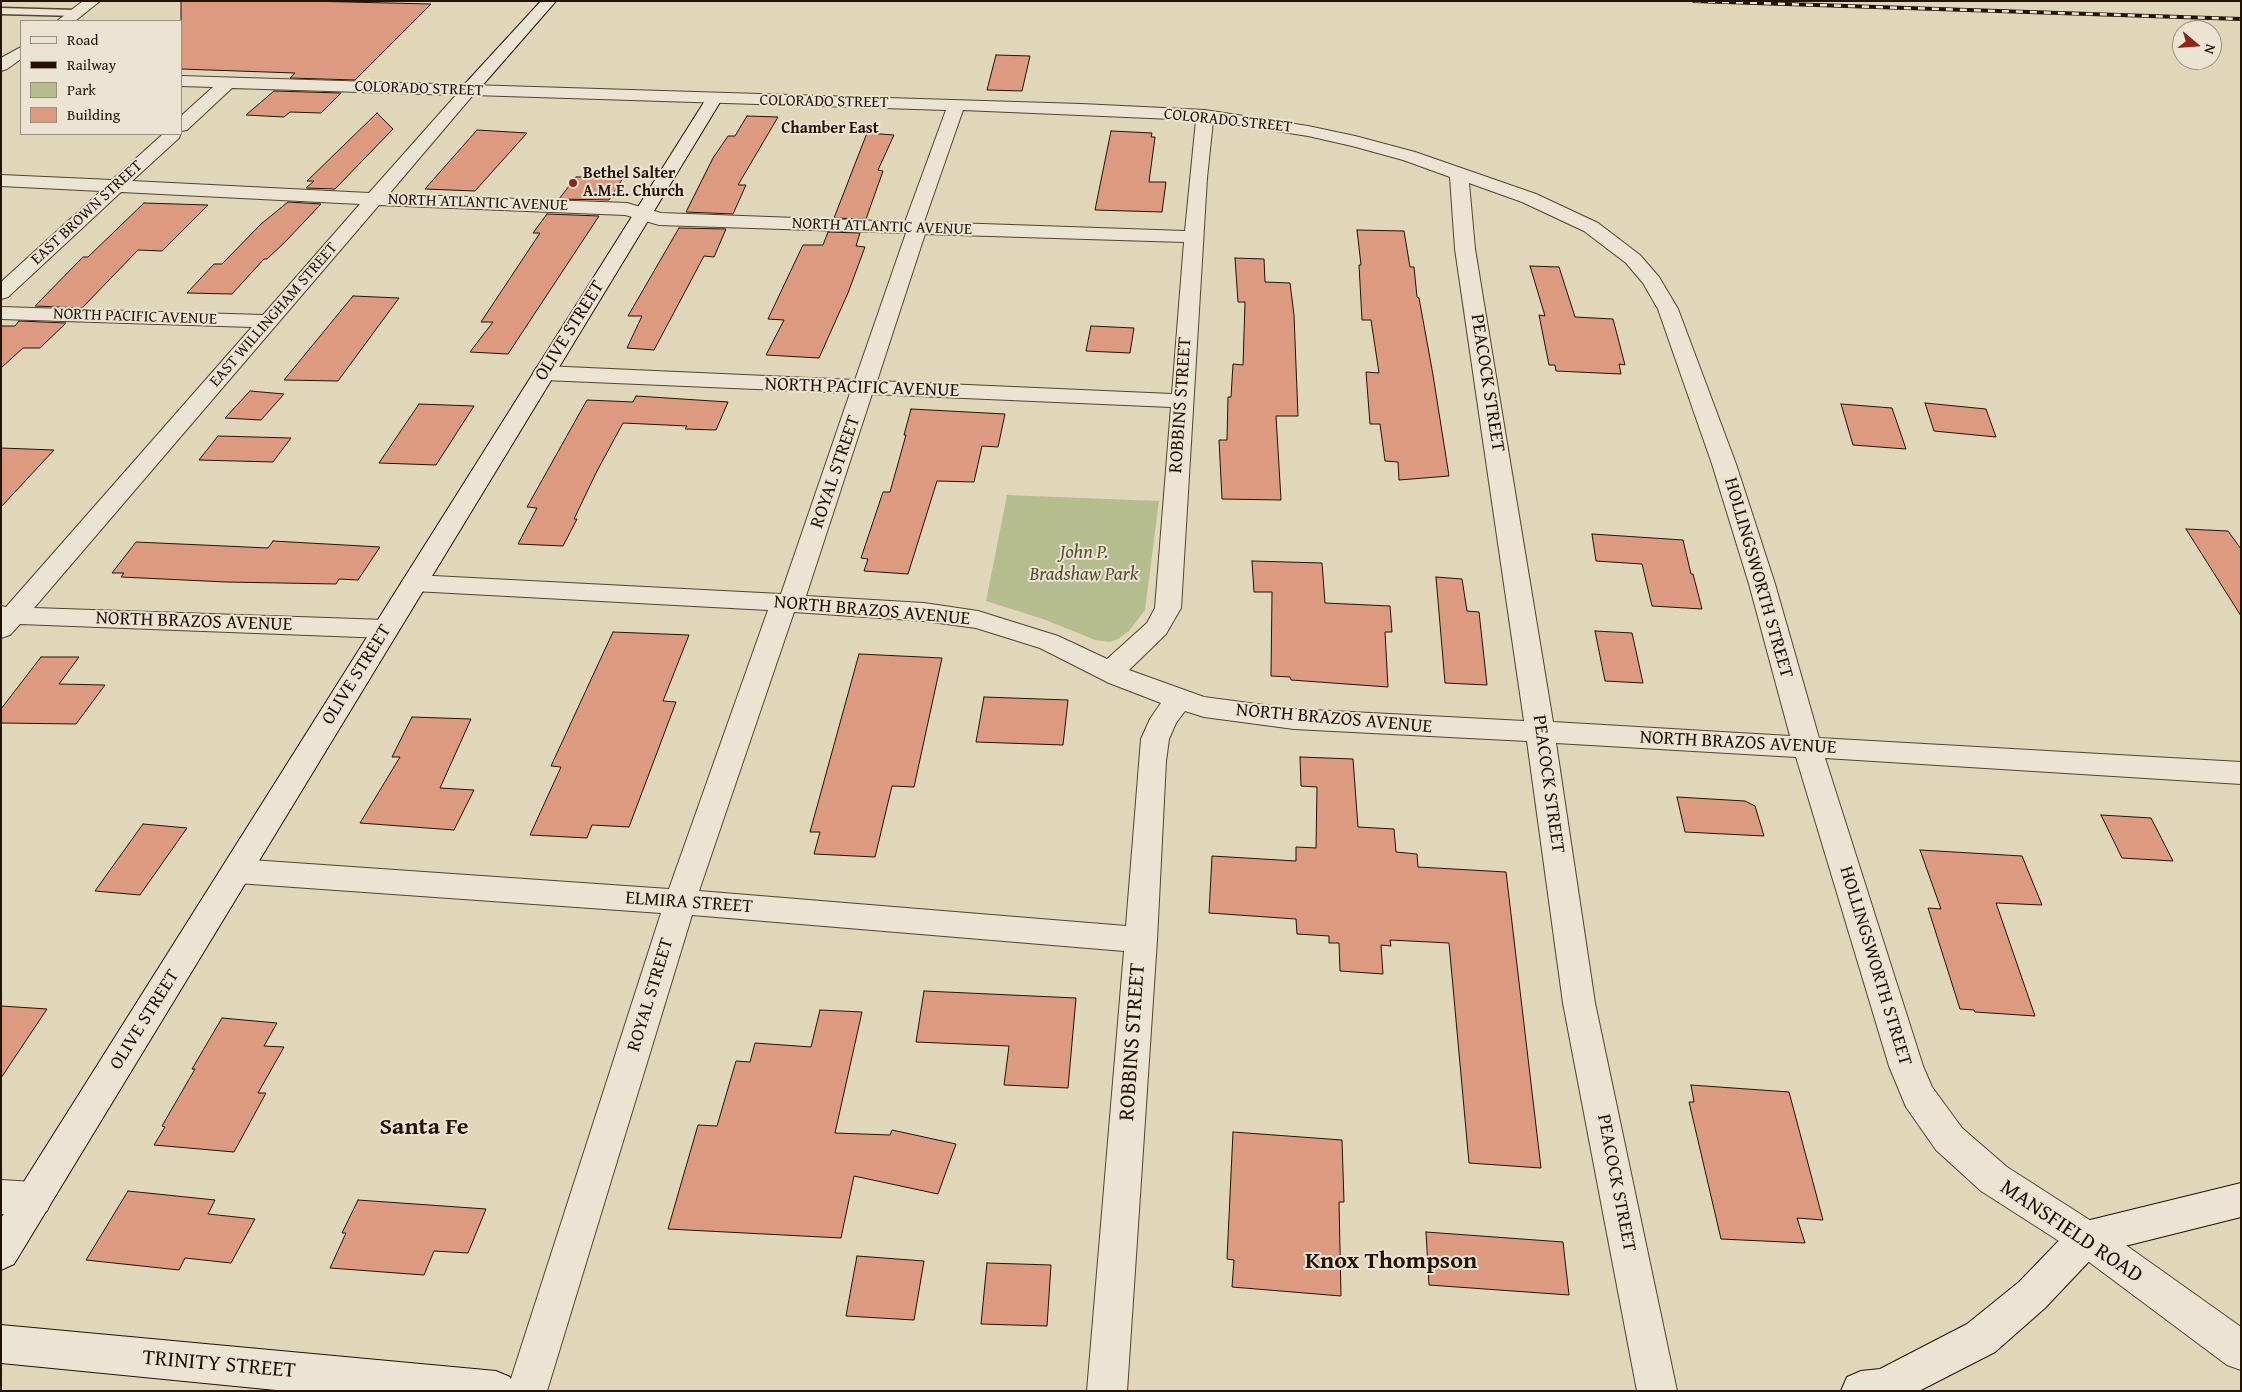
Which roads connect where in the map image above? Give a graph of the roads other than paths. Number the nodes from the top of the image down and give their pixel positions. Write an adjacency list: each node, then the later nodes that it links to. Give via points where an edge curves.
1 (93, 1): 4 (street)
2 (549, 1): 9 (street, EAST WILLINGHAM STREET)
3 (1, 11): 4 (lane)
4 (70, 17)
5 (20, 53): 6 (street)
6 (4, 74)
7 (182, 81): 8 (street, COLORADO STREET)
8 (228, 82): 9 (street, COLORADO STREET); 13 (street)
9 (468, 91): 10 (street, COLORADO STREET); 18 (street, EAST WILLINGHAM STREET)
10 (714, 99): 11 (street, COLORADO STREET); 19 (street, OLIVE STREET)
11 (956, 105): 12 (street, COLORADO STREET); 20 (street, ROYAL STREET)
12 (1205, 116): 15 (street, COLORADO STREET, via 1257,122 1356,141); 21 (street, ROBBINS STREET)
13 (182, 125)
14 (171, 135): 17 (street, EAST BROWN STREET)
15 (1459, 173): 34 (street, PEACOCK STREET, via 1465,249); 35 (street, HOLLINGSWORTH STREET, via 1529,198 1591,227 1633,259 1652,282 1668,309 1724,464 1762,584)
16 (1, 180): 17 (street, NORTH ATLANTIC AVENUE)
17 (116, 186): 18 (street, NORTH ATLANTIC AVENUE); 22 (street, EAST BROWN STREET)
18 (374, 200): 19 (street, NORTH ATLANTIC AVENUE, via 627,209); 24 (street, EAST WILLINGHAM STREET)
19 (643, 214): 20 (street, NORTH ATLANTIC AVENUE, via 663,219); 25 (street, OLIVE STREET)
20 (915, 228): 21 (street, NORTH ATLANTIC AVENUE); 26 (street, ROYAL STREET)
21 (1194, 237): 27 (street, ROBBINS STREET)
22 (1, 293)
23 (1, 313): 24 (street, NORTH PACIFIC AVENUE)
24 (270, 321): 30 (street, EAST WILLINGHAM STREET)
25 (544, 373): 26 (street, NORTH PACIFIC AVENUE); 28 (street, OLIVE STREET)
26 (865, 388): 27 (street, NORTH PACIFIC AVENUE); 29 (street, ROYAL STREET)
27 (1181, 400): 32 (street, ROBBINS STREET, via 1168,608 1146,640)
28 (414, 583): 29 (street, NORTH BRAZOS AVENUE); 31 (street, OLIVE STREET)
29 (788, 603): 32 (street, NORTH BRAZOS AVENUE, via 924,612 978,620 1049,642); 38 (street, ROYAL STREET)
30 (5, 620): 31 (street, NORTH BRAZOS AVENUE)
31 (386, 629): 37 (street, OLIVE STREET)
32 (1110, 671): 33 (street, NORTH BRAZOS AVENUE)
33 (1179, 700): 34 (street, NORTH BRAZOS AVENUE, via 1294,719); 39 (street, ROBBINS STREET, via 1155,739)
34 (1540, 733): 35 (street, NORTH BRAZOS AVENUE); 50 (street, PEACOCK STREET, via 1579,1003)
35 (1807, 747): 36 (street, NORTH BRAZOS AVENUE); 40 (street, HOLLINGSWORTH STREET)
36 (2241, 773)
37 (237, 870): 38 (street, ELMIRA STREET); 41 (street, OLIVE STREET)
38 (680, 902): 39 (street, ELMIRA STREET); 48 (street, ROYAL STREET)
39 (1140, 940): 49 (street, ROBBINS STREET)
40 (1918, 1096): 43 (street, MANSFIELD ROAD, via 1948,1139 1994,1179)
41 (18, 1198): 44 (street, OLIVE STREET)
42 (2241, 1200): 43 (street)
43 (2086, 1238): 46 (street, MANSFIELD ROAD); 51 (street, via 2032,1295 1981,1338 1883,1388)
44 (1, 1252)
45 (1, 1344): 47 (street, TRINITY STREET)
46 (2241, 1351)
47 (496, 1391)
48 (527, 1391)
49 (1107, 1391)
50 (1658, 1391)
51 (1862, 1391)

